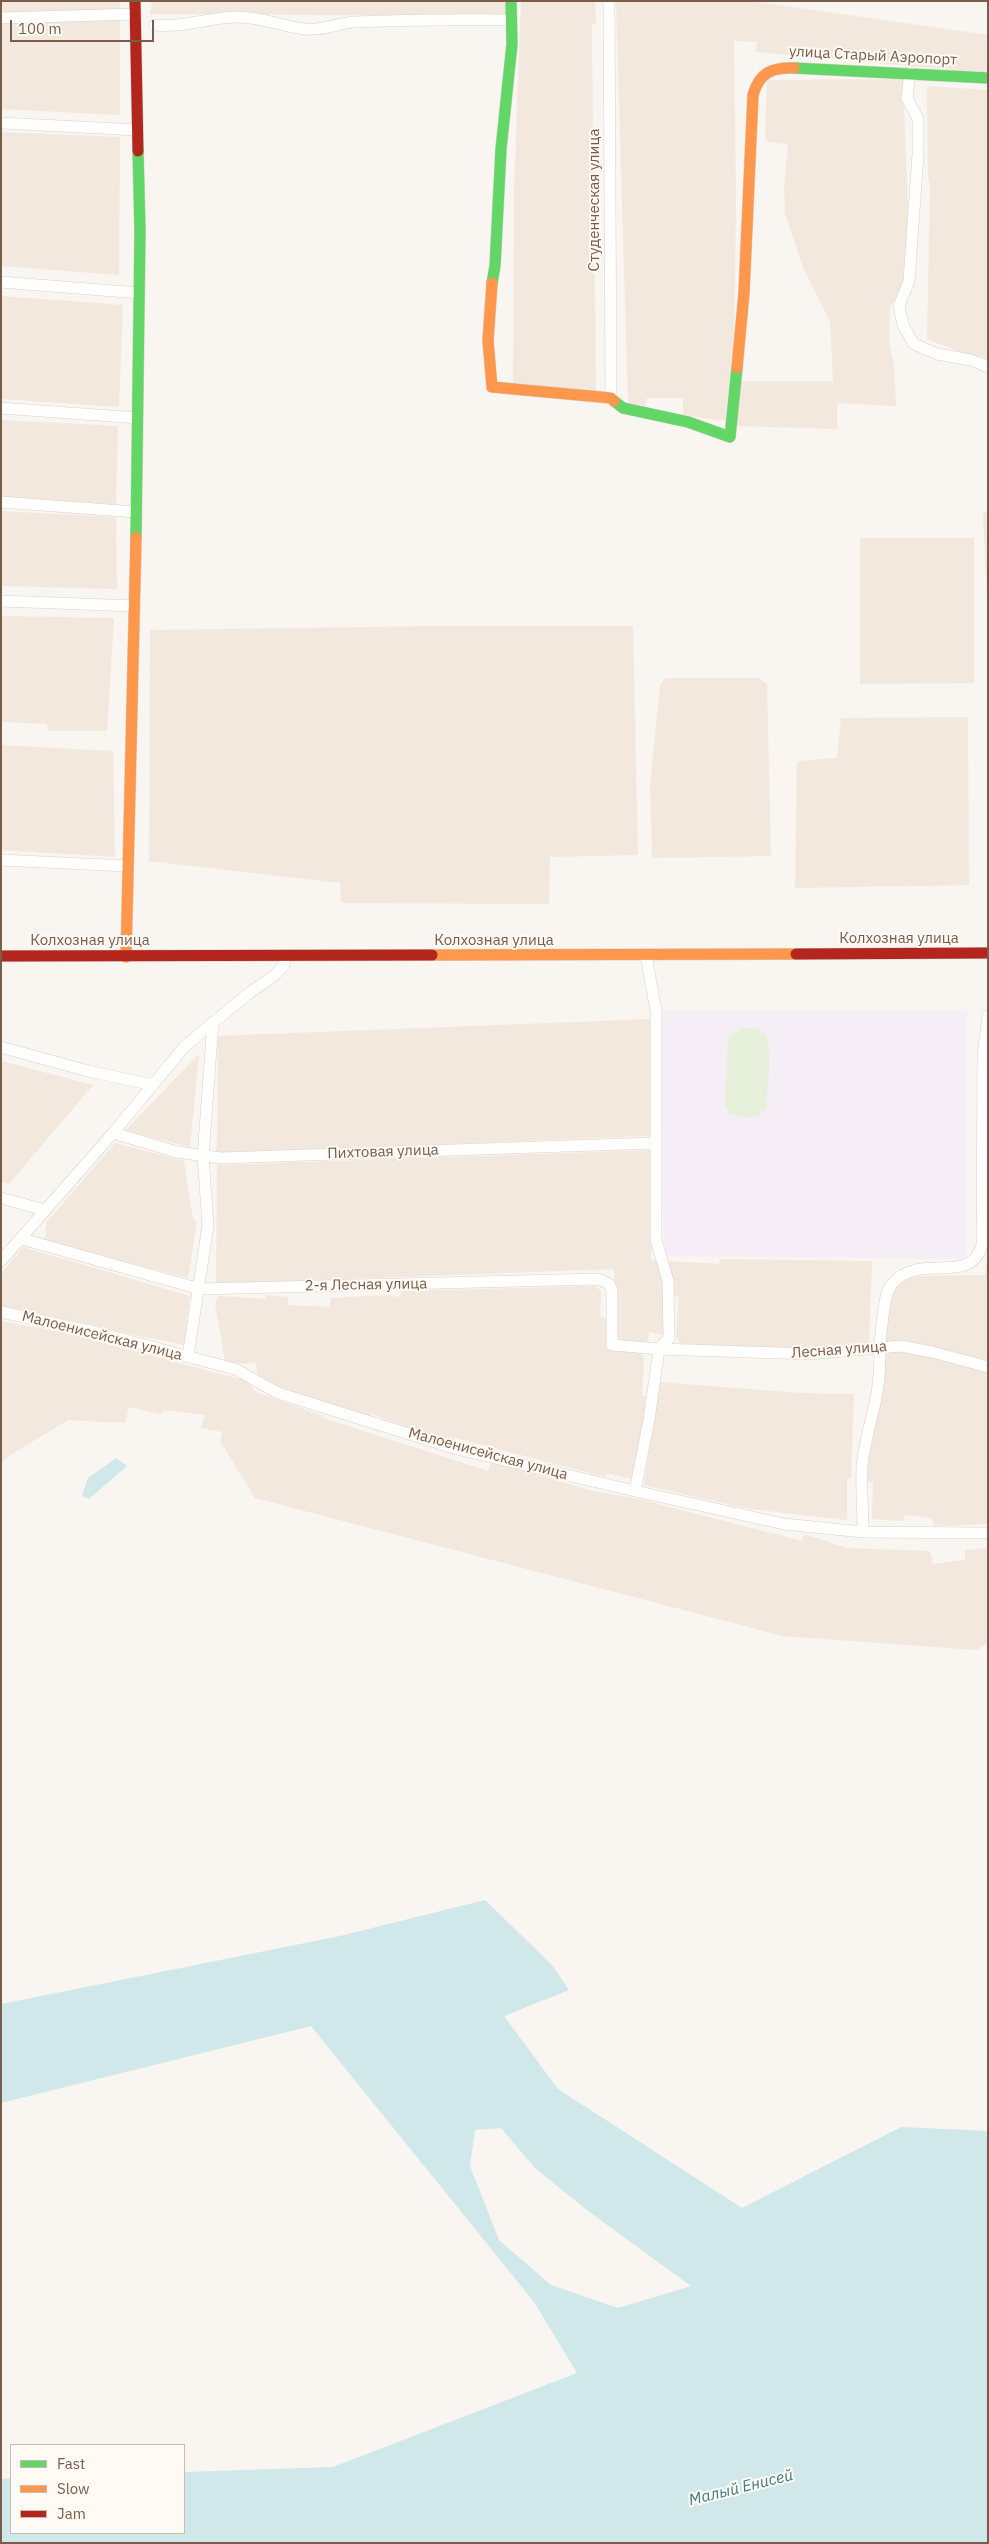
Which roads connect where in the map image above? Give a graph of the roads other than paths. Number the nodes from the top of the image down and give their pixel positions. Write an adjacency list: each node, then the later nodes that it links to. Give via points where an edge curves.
1 (136, 1): 4 (street)
2 (511, 1): 6 (street)
3 (610, 1): 15 (street, Студенческая улица)
4 (136, 14): 5 (street); 11 (street)
5 (1, 18)
6 (510, 20): 7 (street, via 411,18 306,29 276,21 238,17 174,27); 15 (street, via 512,44 486,355 492,387)
7 (156, 25)
8 (910, 72): 9 (street, улица Старый Аэропорт); 14 (street, via 907,98 918,119 918,154 908,281 899,306 902,325 914,344 937,354 971,360); 15 (street, улица Старый Аэропорт, via 780,67 769,69 756,84 744,293 730,437 688,422 623,408)
9 (988, 78)
10 (1, 123): 11 (street)
11 (138, 130): 13 (street)
12 (1, 282): 13 (street)
13 (139, 293): 17 (street)
14 (988, 367)
15 (611, 398)
16 (1, 408): 17 (street)
17 (138, 418): 19 (street)
18 (1, 502): 19 (street)
19 (136, 512): 21 (street)
20 (1, 601): 21 (street)
21 (135, 606): 23 (street)
22 (1, 860): 23 (street)
23 (128, 866): 28 (street)
24 (988, 953): 25 (street, Колхозная улица)
25 (646, 955): 27 (street, Колхозная улица); 34 (street, via 656,1011)
26 (1, 956): 28 (street, Колхозная улица)
27 (285, 956): 28 (street, Колхозная улица); 30 (street, via 284,965 274,976)
28 (126, 957)
29 (988, 1016): 36 (street, via 983,1055)
30 (213, 1022): 32 (street, via 185,1046); 35 (street)
31 (1, 1047): 32 (street)
32 (153, 1086): 33 (street)
33 (114, 1133): 35 (street, Пихтовая улица); 38 (street)
34 (655, 1143): 35 (street, Пихтовая улица); 45 (street, via 656,1240 668,1281 670,1311 669,1338)
35 (203, 1157): 42 (street, via 208,1225)
36 (985, 1196): 40 (street)
37 (1, 1198): 38 (street)
38 (46, 1210): 39 (street)
39 (22, 1238): 41 (street); 42 (street, 2-я Лесная улица)
40 (985, 1245): 44 (street, via 974,1262 965,1266 917,1269 906,1272 890,1286)
41 (1, 1262)
42 (200, 1289): 45 (street, 2-я Лесная улица, via 598,1279 609,1284 612,1291 612,1345); 46 (street)
43 (1, 1312): 46 (street, Малоенисейская улица)
44 (879, 1347): 45 (street, Лесная улица, via 810,1354); 47 (street, Лесная улица, via 900,1346); 49 (street, via 878,1384 862,1466)
45 (658, 1349): 48 (street)
46 (188, 1357): 48 (street, Малоенисейская улица, via 235,1369 278,1393 458,1449)
47 (988, 1367)
48 (635, 1491): 49 (street, Малоенисейская улица, via 784,1524)
49 (863, 1532): 50 (street, Малоенисейская улица)
50 (988, 1533)

